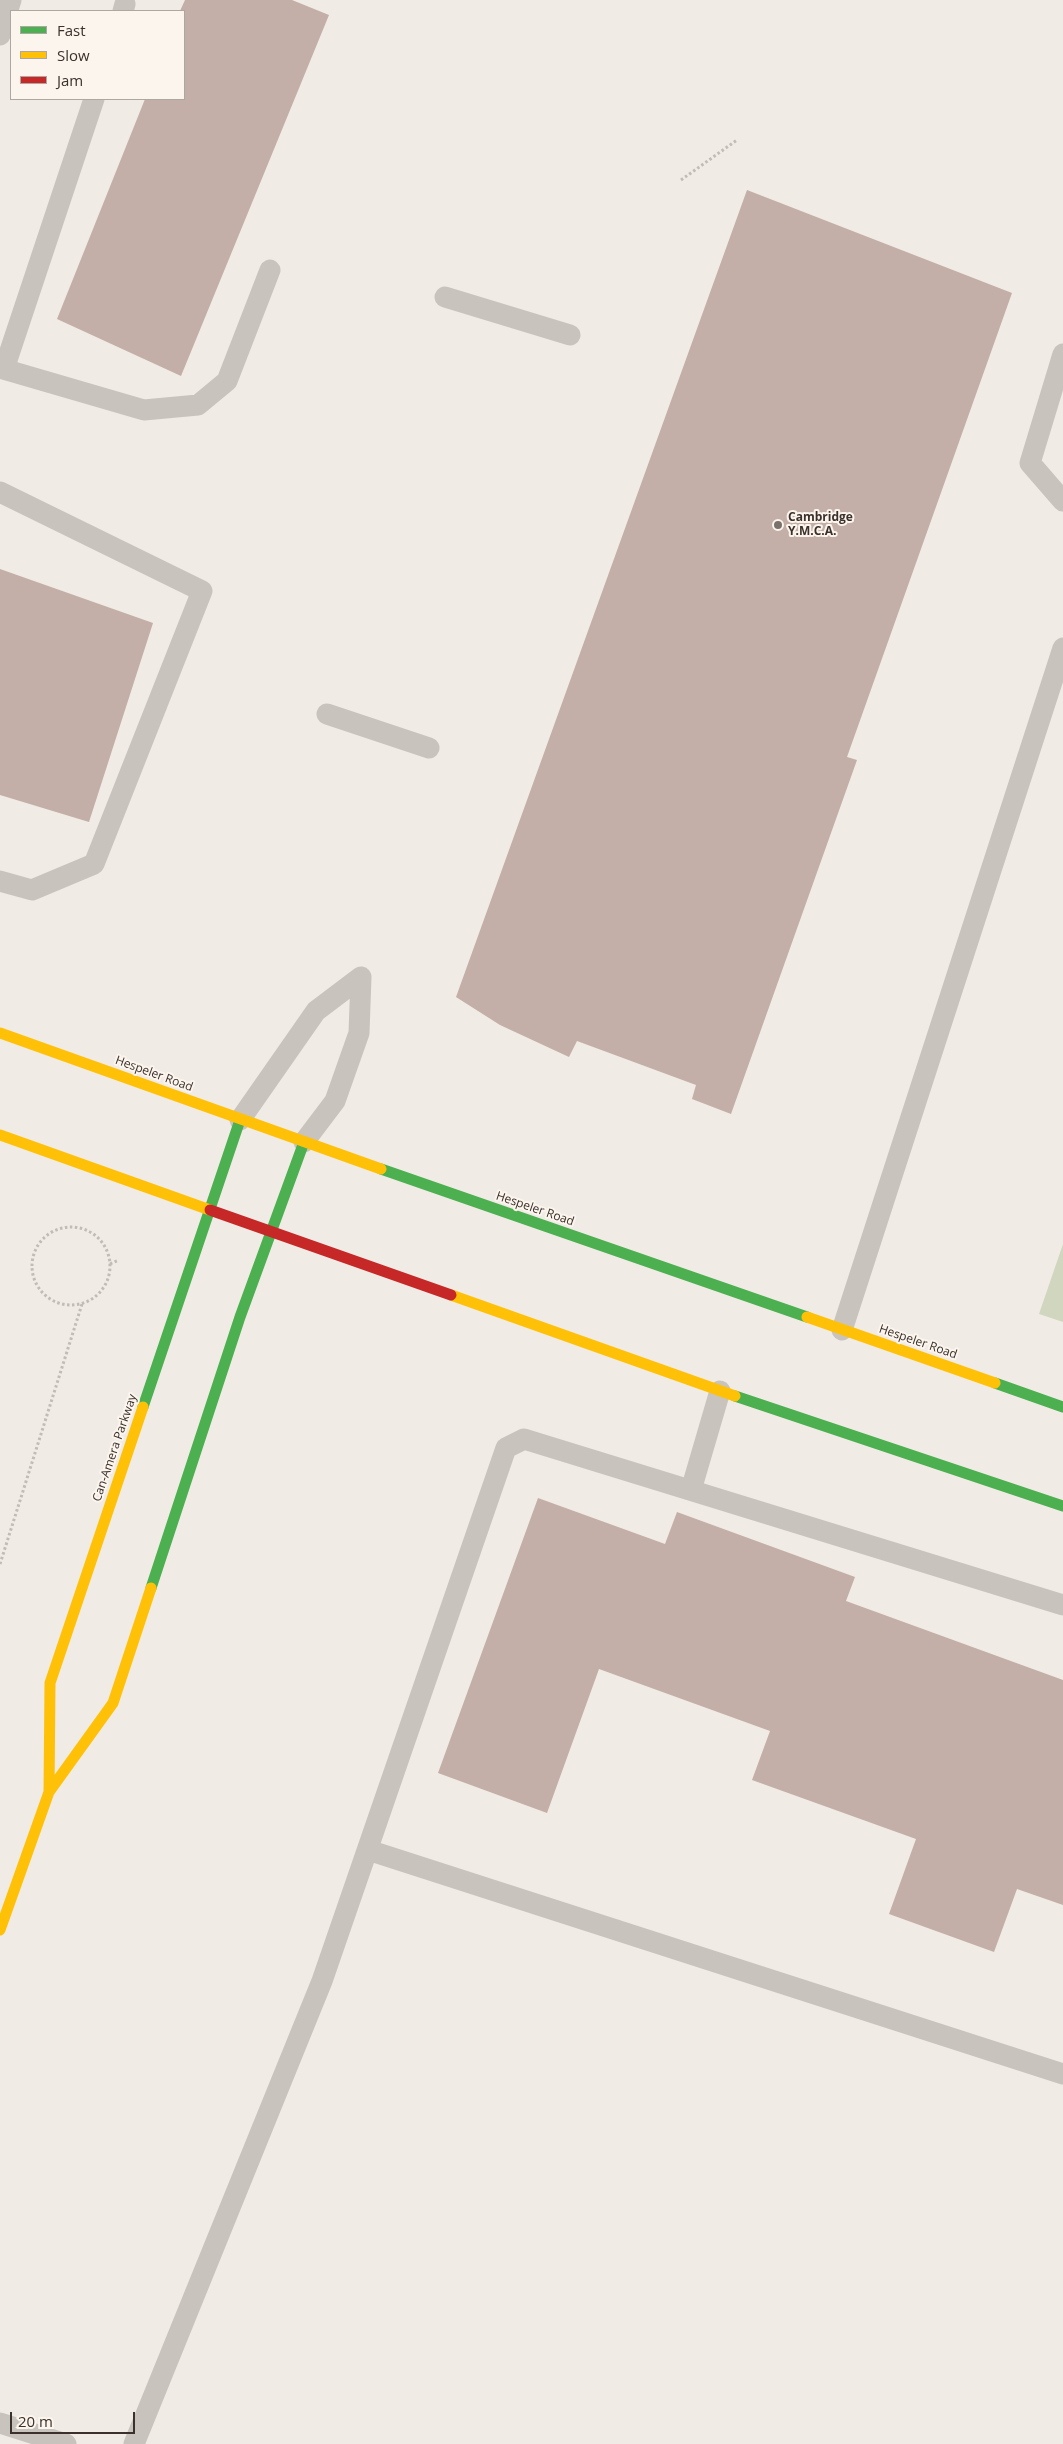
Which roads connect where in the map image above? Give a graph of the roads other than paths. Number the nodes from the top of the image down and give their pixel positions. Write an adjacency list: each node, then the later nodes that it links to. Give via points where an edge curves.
1 (12, 0): 2 (lane)
2 (0, 35)
3 (94, 100): 8 (lane)
4 (270, 270): 8 (lane, via 226,381 198,405 144,410)
5 (445, 297): 6 (lane)
6 (570, 335)
7 (1063, 354): 10 (lane, via 1030,463)
8 (2, 368)
9 (0, 492): 14 (lane, via 202,591 94,864 32,890)
10 (1063, 501)
11 (1063, 648): 21 (lane)
12 (327, 714): 13 (lane)
13 (429, 748)
14 (0, 881)
15 (0, 1033): 16 (main road, Hespeler Road)
16 (240, 1120): 18 (main road, Hespeler Road); 18 (lane, via 316,1011 361,977 356,1042 335,1102); 19 (main road, Can-Amera Parkway)
17 (0, 1135): 19 (main road)
18 (304, 1142): 20 (main road, Can-Amera Parkway); 21 (main road, Hespeler Road)
19 (210, 1210): 20 (main road); 27 (main road, Can-Amera Parkway, via 50,1683)
20 (271, 1232): 22 (main road); 27 (main road, Can-Amera Parkway, via 240,1316 114,1703)
21 (842, 1330): 23 (main road, Hespeler Road)
22 (720, 1391): 24 (lane); 25 (main road)
23 (1063, 1407)
24 (691, 1490): 26 (lane); 28 (lane, via 524,1439 506,1448)
25 (1063, 1506)
26 (1063, 1605)
27 (49, 1792): 29 (main road, Can-Amera Parkway)
28 (368, 1850): 30 (lane); 33 (lane, via 322,1981)
29 (0, 1930)
30 (1063, 2074)
31 (0, 2423): 32 (lane)
32 (66, 2444)
33 (134, 2444)

